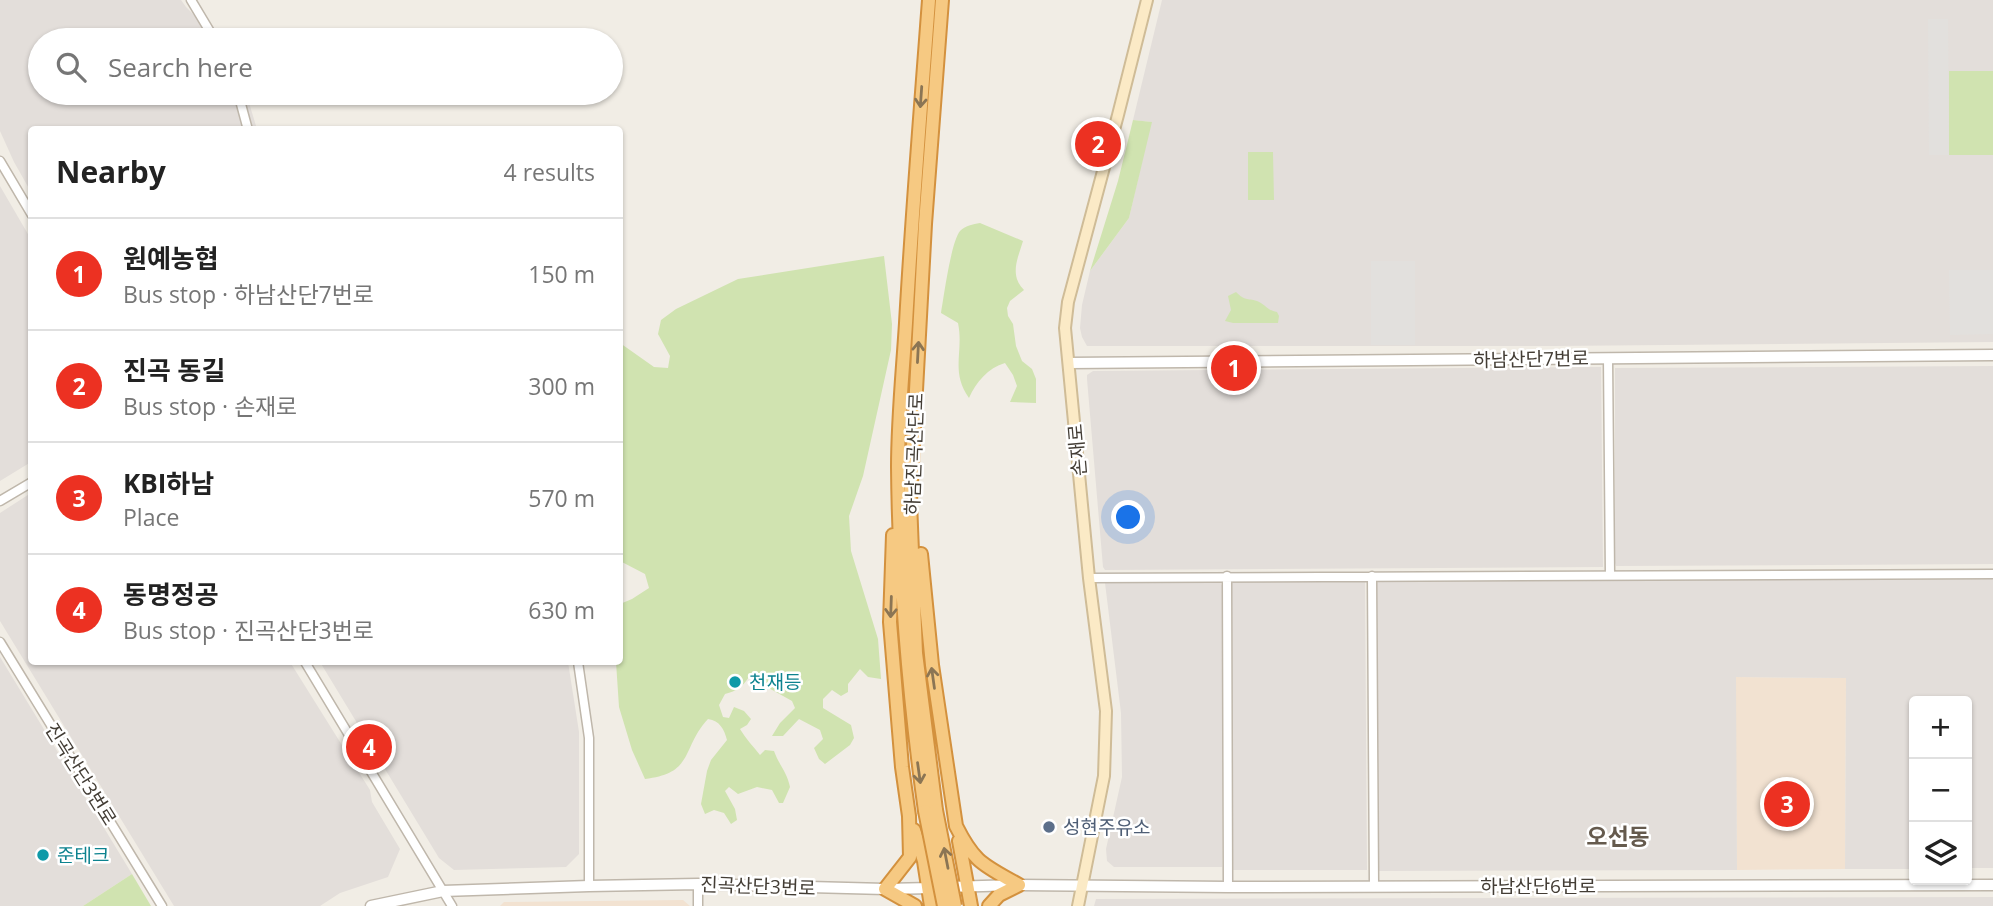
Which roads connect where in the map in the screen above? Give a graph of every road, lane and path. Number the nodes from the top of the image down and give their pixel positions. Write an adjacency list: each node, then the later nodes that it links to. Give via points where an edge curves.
1 (191, 0): 5 (street)
2 (929, 0): 6 (highway)
3 (942, 0): 6 (highway, 하남진곡산단로)
4 (1147, 0): 13 (main road, 손재로, via 1068,302)
5 (208, 28)
6 (933, 28): 14 (highway, 하남진곡산단로, one-way to 6); 15 (highway, 하남진곡산단로, one-way to 15, via 911,231)
7 (241, 105): 8 (street)
8 (247, 126)
9 (0, 162): 10 (street)
10 (28, 208)
11 (1993, 355): 12 (street, 하남산단7번로)
12 (1608, 358): 13 (street, 하남산단7번로); 19 (street)
13 (1069, 363): 22 (main road, 손재로)
14 (913, 463): 26 (highway, 하남진곡산단로, via 910,501 916,653); 28 (highway, one-way to 14, via 930,652)
15 (898, 465): 26 (highway, 하남진곡산단로, one-way to 26, via 916,750); 27 (highway, one-way to 27, via 890,622)
16 (28, 484): 17 (street)
17 (0, 501)
18 (1993, 574): 19 (street)
19 (1610, 575): 21 (street)
20 (1227, 576): 21 (street); 22 (street); 36 (street)
21 (1372, 576): 33 (street)
22 (1088, 578): 35 (main road, 손재로, via 1107,746)
23 (0, 642): 40 (street, 진곡산단3번로)
24 (307, 665): 39 (street)
25 (578, 665): 32 (street, via 589,737)
26 (930, 811): 46 (highway, 하남진곡산단로, bridge); 47 (highway, 하남진곡산단로, one-way to 26, bridge)
27 (909, 816): 37 (highway); 38 (highway, via 910,857)
28 (956, 826): 30 (highway, via 978,862); 34 (highway)
29 (698, 884): 32 (street, 진곡산단3번로); 38 (street, 진곡산단3번로); 43 (street)
30 (1019, 885): 34 (street, 진곡산단3번로); 35 (street, 하남산단6번로); 49 (highway)
31 (1993, 885): 33 (street, 하남산단6번로)
32 (589, 886): 39 (street, 진곡산단3번로)
33 (1374, 886): 36 (street, 하남산단6번로)
34 (968, 887): 37 (street, 진곡산단3번로); 48 (highway)
35 (1082, 887): 36 (street, 하남산단6번로); 50 (main road, 손재로)
36 (1228, 887)
37 (928, 888): 38 (street, 진곡산단3번로); 45 (highway)
38 (885, 889): 44 (highway)
39 (443, 891): 41 (street, 진곡산단3번로); 42 (street)
40 (162, 906)
41 (371, 906)
42 (452, 906)
43 (698, 906)
44 (915, 906)
45 (931, 906)
46 (944, 906)
47 (955, 906)
48 (971, 906)
49 (989, 906)
50 (1078, 906)

